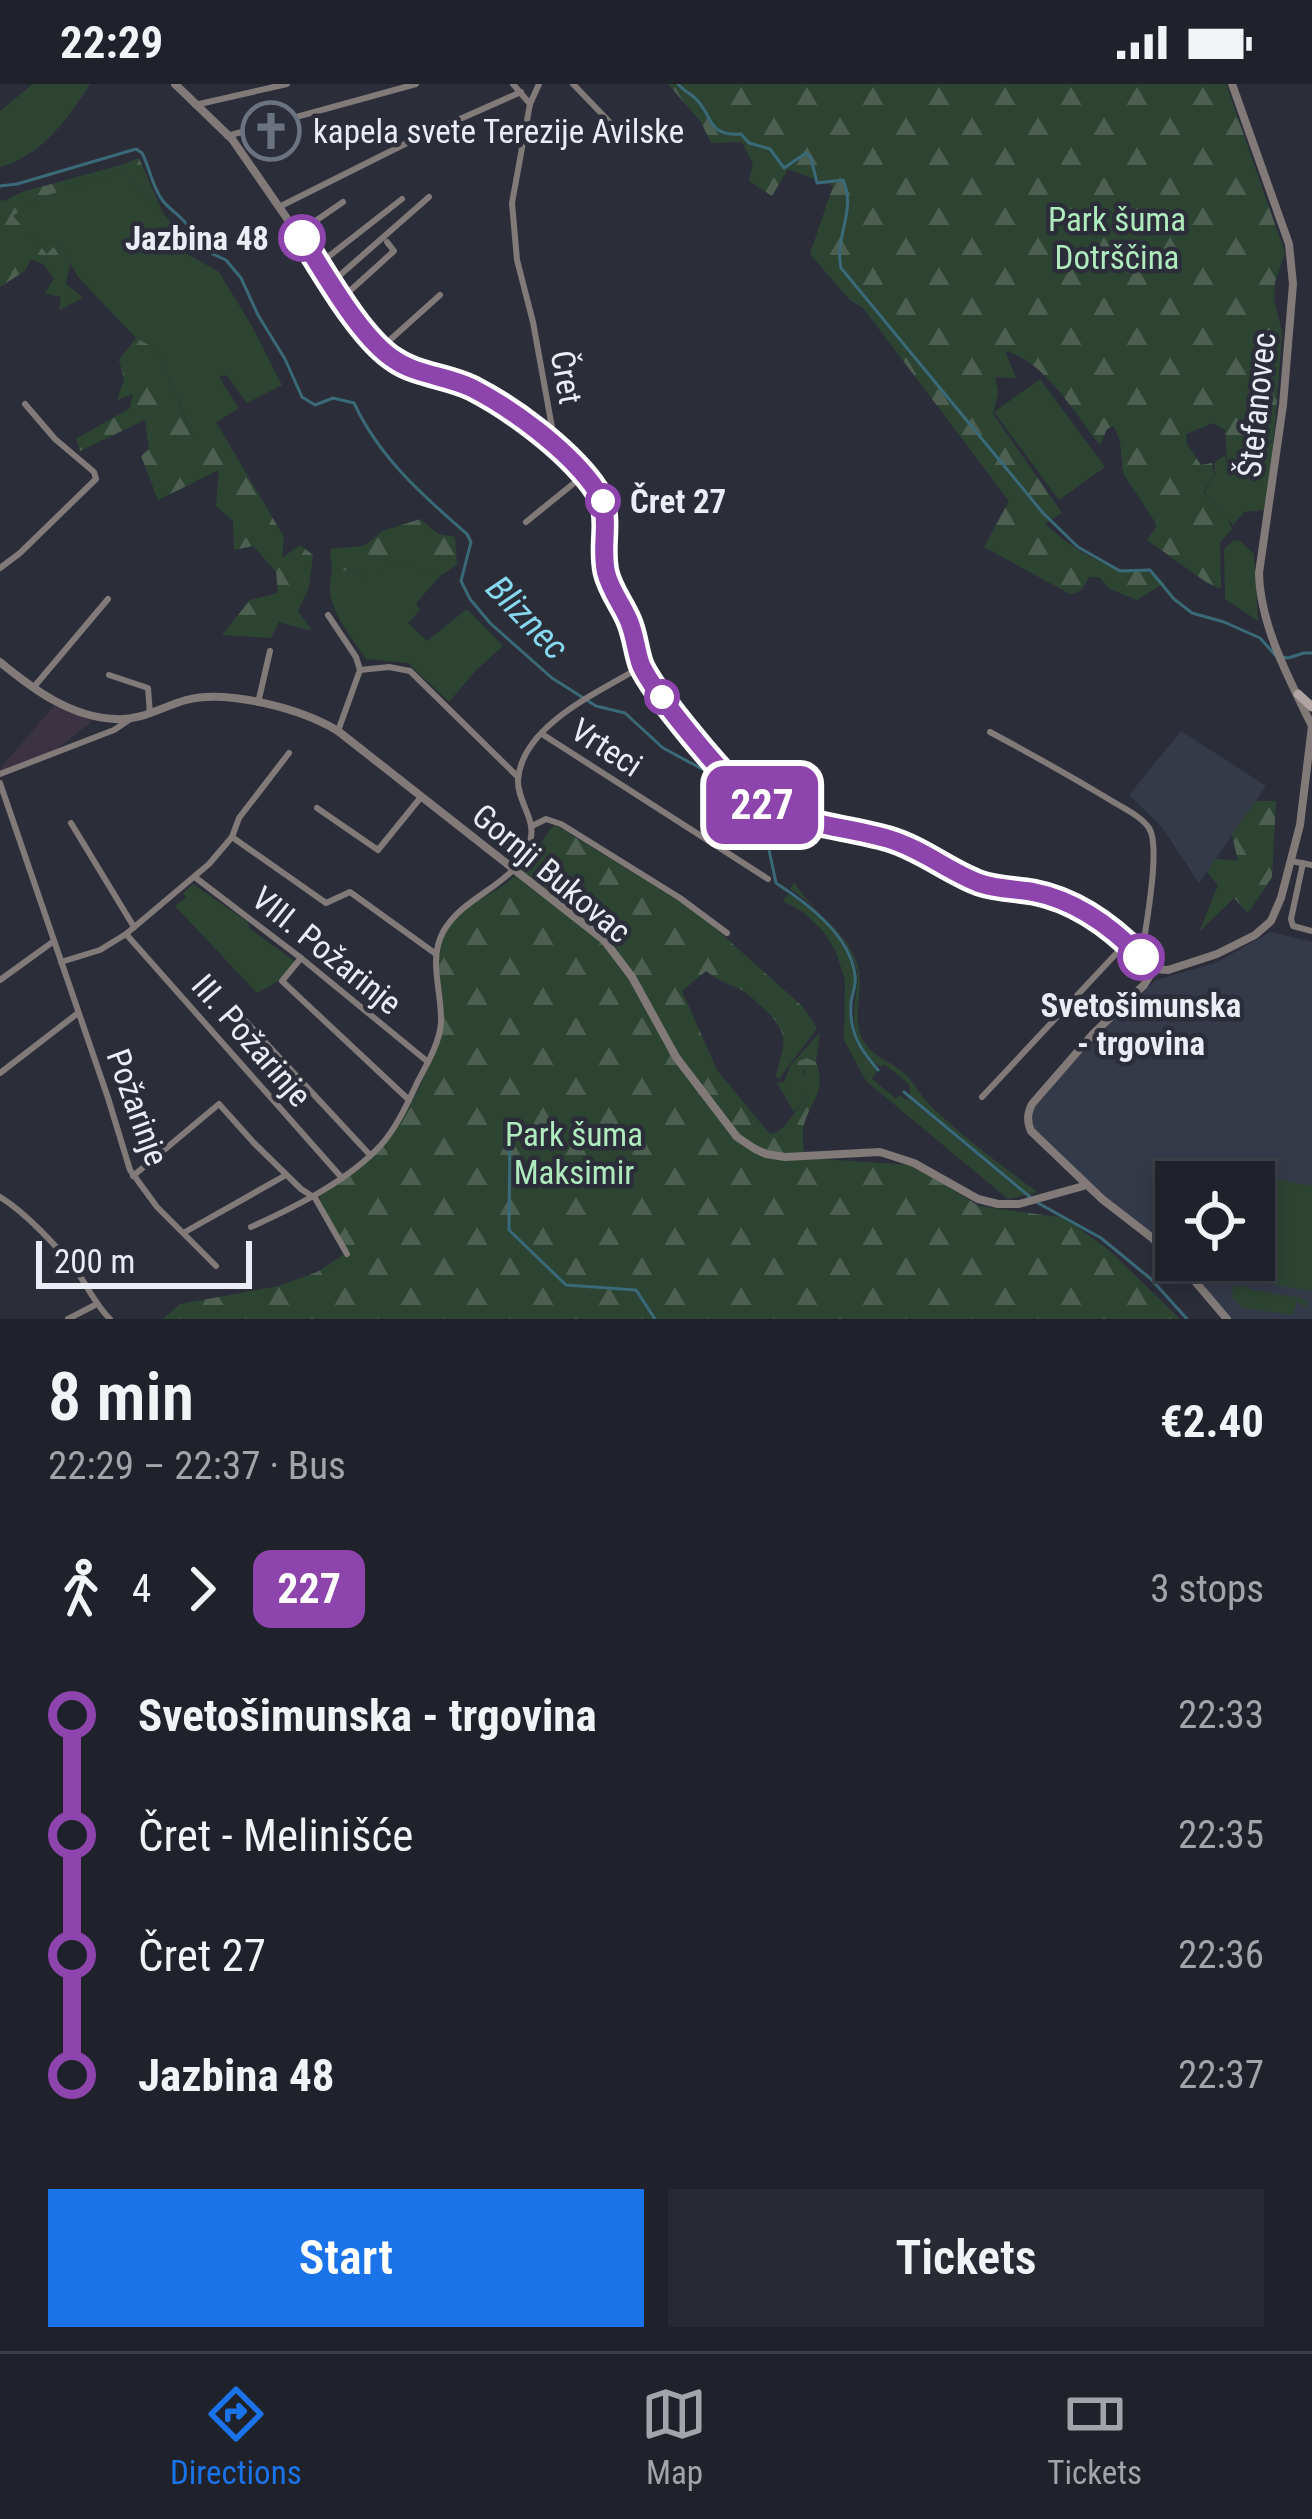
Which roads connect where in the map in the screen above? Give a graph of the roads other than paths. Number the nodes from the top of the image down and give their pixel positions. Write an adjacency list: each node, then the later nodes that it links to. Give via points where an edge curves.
1 (175, 84): 10 (street)
2 (287, 84): 10 (street)
3 (416, 84): 11 (street)
4 (513, 84): 8 (street)
5 (539, 84): 9 (street, Čret)
6 (573, 84): 12 (street)
7 (1234, 85): 37 (street, Štefanovec, via 1293,270 1259,573 1264,610)
8 (520, 92): 9 (street); 16 (street)
9 (530, 104): 25 (street, Čret, via 513,232)
10 (195, 105): 11 (street)
11 (227, 136): 16 (street)
12 (626, 139)
13 (430, 197): 20 (street)
14 (402, 199): 19 (street)
15 (343, 202): 17 (street)
16 (281, 206): 17 (street)
17 (298, 233): 19 (street)
18 (387, 242): 22 (street, via 394,251)
19 (319, 264): 20 (street)
20 (331, 283): 22 (street)
21 (440, 295): 23 (street)
22 (342, 298): 23 (street)
23 (381, 347): 25 (street, via 405,365 472,388)
24 (25, 404): 28 (street, via 96,479)
25 (556, 447): 26 (street, Čret)
26 (584, 475): 27 (street); 33 (street, Čret, via 605,507 605,570)
27 (526, 522)
28 (0, 568)
29 (108, 599): 36 (street)
30 (328, 614): 34 (street)
31 (270, 651): 38 (street)
32 (0, 662): 36 (street, Gornji Bukovac)
33 (642, 666): 45 (street, via 574,704); 64 (street, Čret, via 733,785 758,804 920,850 984,885 1053,898)
34 (360, 670): 43 (street); 47 (street, via 410,670)
35 (109, 675): 40 (street, via 148,688)
36 (33, 688): 41 (street, Gornji Bukovac, via 83,713)
37 (1298, 694): 39 (main road); 42 (street, Štefanovec)
38 (258, 703): 40 (street, Gornji Bukovac, via 194,698); 43 (street, Gornji Bukovac)
39 (1312, 707)
40 (150, 714): 41 (street, Gornji Bukovac)
41 (132, 719): 48 (street)
42 (1312, 726): 54 (street)
43 (338, 731): 49 (street, Gornji Bukovac)
44 (990, 732): 65 (street, via 1149,828 1153,866)
45 (542, 734): 47 (street); 58 (street, Vrteci)
46 (289, 753): 53 (street)
47 (518, 777): 52 (street)
48 (0, 779): 63 (street, Požarinje)
49 (421, 797): 50 (street, via 378,850); 56 (street, Gornji Bukovac)
50 (317, 808)
51 (71, 823): 59 (street)
52 (532, 826): 56 (street); 61 (street, via 546,819 561,824)
53 (232, 837): 57 (street); 66 (street, via 323,901 350,892)
54 (1291, 861): 55 (street); 69 (street, via 1264,928 1194,963)
55 (1308, 864): 60 (street, via 1291,919)
56 (514, 868): 66 (street, via 455,915); 81 (street, Gornji Bukovac, via 604,940 676,1057 745,1143 785,1157 880,1153 998,1204)
57 (195, 877): 59 (street); 67 (street, VIII. Požarinje)
58 (768, 879)
59 (134, 927): 62 (street)
60 (1312, 931)
61 (727, 933)
62 (126, 934): 68 (street); 80 (street, III. Požarinje)
63 (54, 941): 68 (street, Požarinje); 70 (street)
64 (1126, 942): 65 (street, Čret); 75 (street)
65 (1138, 954): 69 (street, Čret)
66 (436, 955): 73 (street, via 441,1020)
67 (301, 958): 73 (street, VIII. Požarinje); 76 (street, via 283,981)
68 (61, 962): 71 (street, Požarinje)
69 (1154, 970): 81 (street, via 1029,1110 1031,1131)
70 (0, 980)
71 (78, 1012): 74 (street); 79 (street, Požarinje)
72 (237, 1012): 77 (street)
73 (428, 1062): 76 (street)
74 (0, 1073)
75 (982, 1097)
76 (409, 1100): 77 (street)
77 (370, 1155): 80 (street)
78 (286, 1175): 79 (street, via 219,1104); 82 (street); 85 (street)
79 (133, 1176): 85 (street, Požarinje)
80 (342, 1178): 82 (street)
81 (1087, 1185): 91 (street, via 1151,1237)
82 (312, 1196): 84 (street); 86 (street)
83 (0, 1197): 88 (street, via 77,1272)
84 (250, 1227)
85 (184, 1232): 87 (street, Požarinje)
86 (347, 1254)
87 (216, 1266)
88 (95, 1305): 89 (street); 90 (street)
89 (68, 1319)
90 (110, 1319)
91 (1227, 1319)

